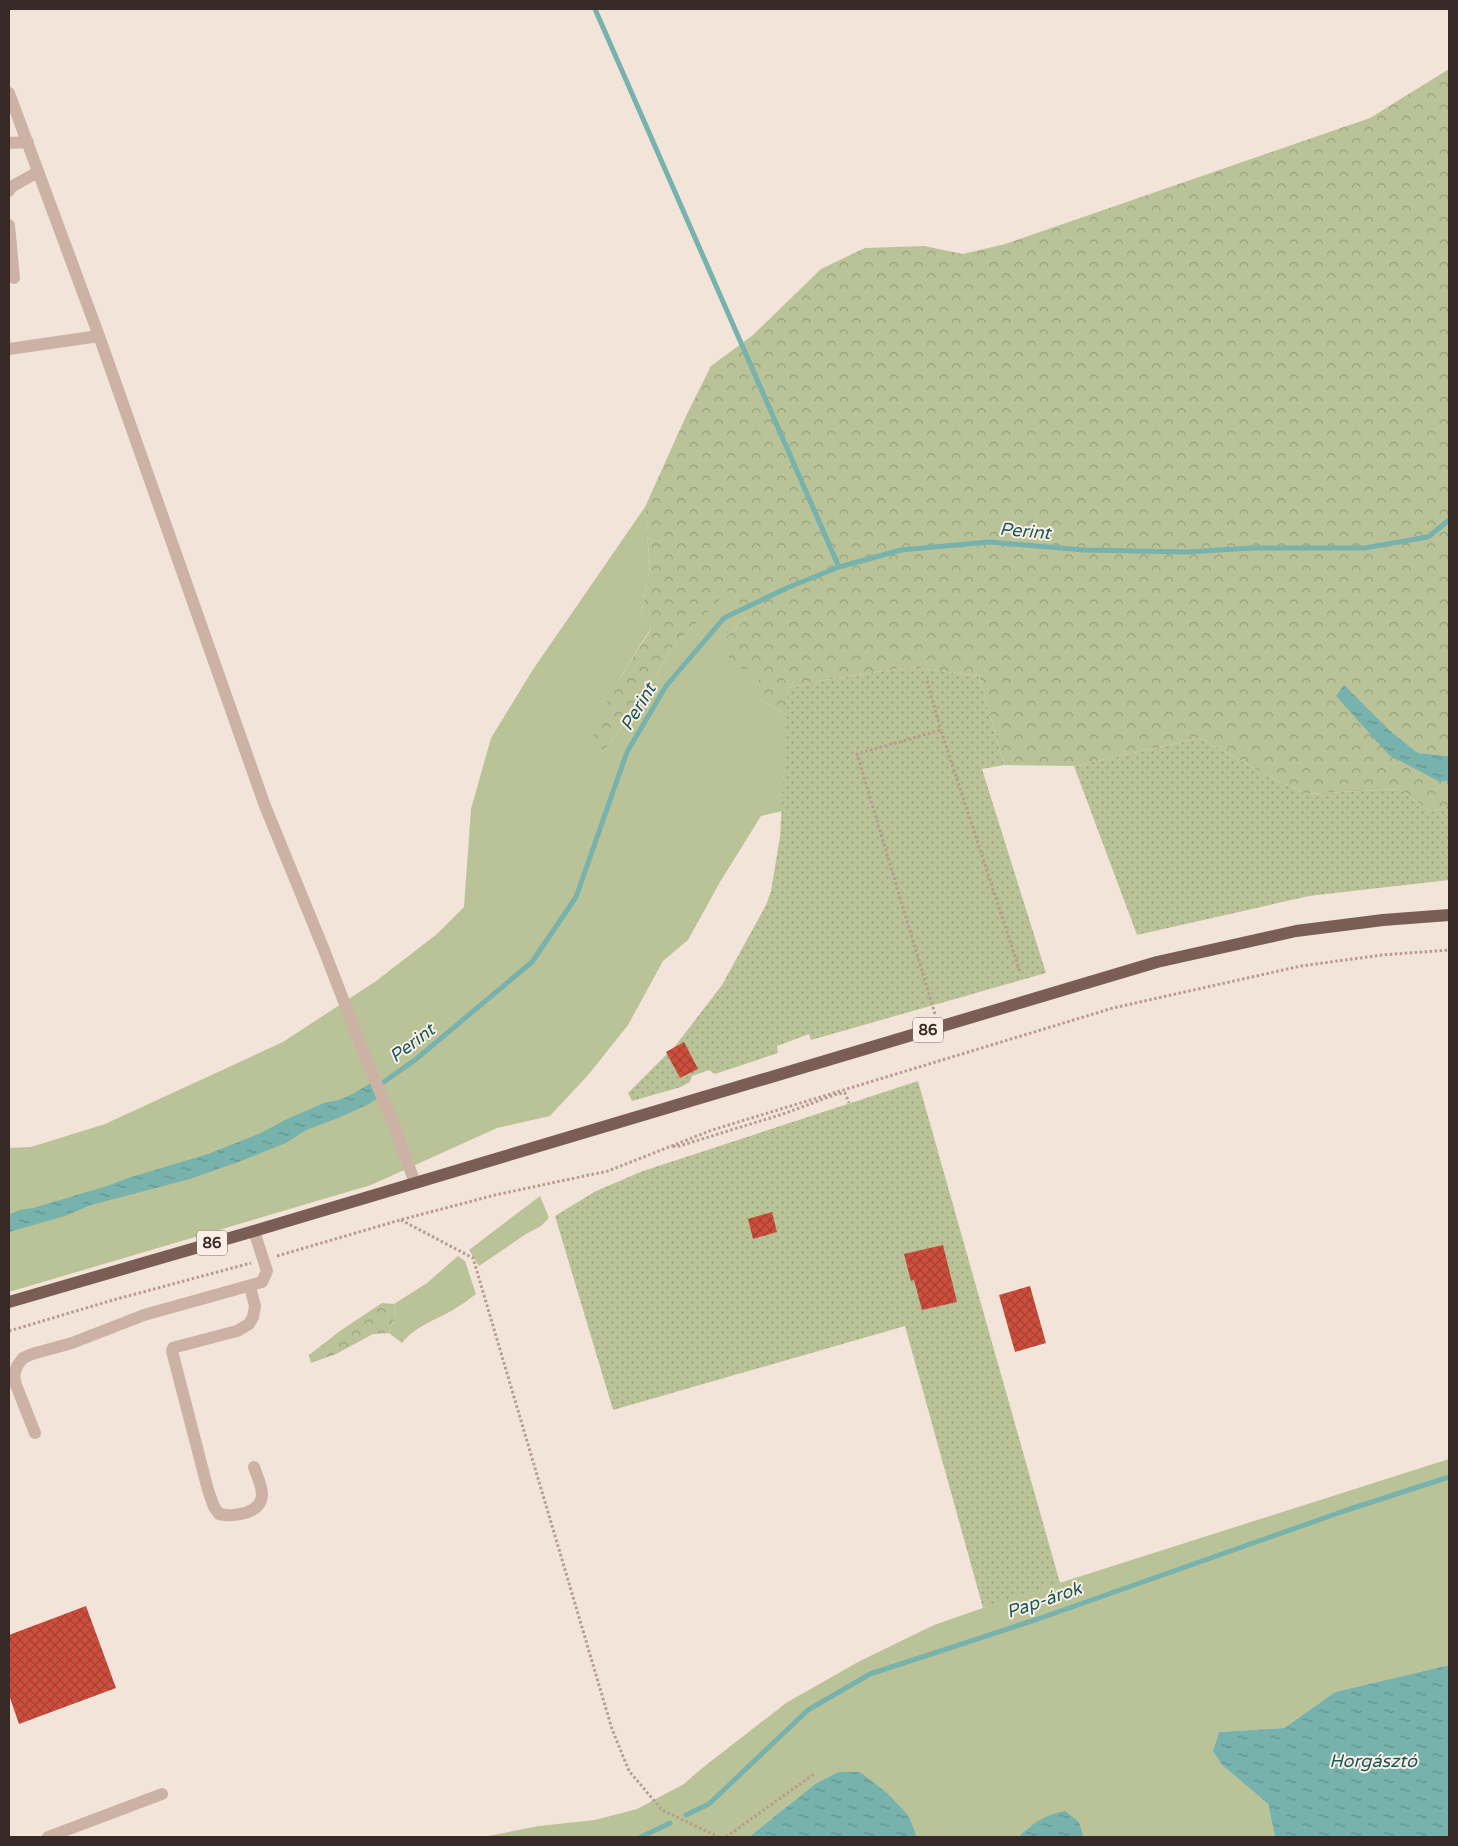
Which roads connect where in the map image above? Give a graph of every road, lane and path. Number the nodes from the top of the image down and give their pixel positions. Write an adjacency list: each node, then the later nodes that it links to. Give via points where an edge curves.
1 (9, 94): 2 (street)
2 (28, 142): 3 (street); 4 (street)
3 (9, 143)
4 (38, 172): 5 (street); 8 (street)
5 (9, 191)
6 (9, 225): 7 (street)
7 (14, 278)
8 (99, 336): 9 (street); 18 (street, via 265,806)
9 (9, 349)
10 (927, 681): 11 (path)
11 (941, 730): 14 (path); 15 (path, via 857,754)
12 (1449, 915): 18 (main road, 86, via 1296,931 1158,962)
13 (1449, 950): 17 (path, via 1310,965 1113,1008 712,1130)
14 (1020, 972)
15 (933, 1007)
16 (849, 1103): 17 (path, via 845,1093 837,1094 783,1114)
17 (672, 1146): 19 (path, via 598,1174)
18 (415, 1183): 20 (main road, 86)
19 (400, 1220): 21 (path); 31 (path, via 474,1258 612,1729 629,1771 662,1810)
20 (254, 1231): 21 (street); 23 (main road, 86)
21 (264, 1260): 22 (street, via 265,1277 262,1282); 24 (path)
22 (250, 1286): 25 (street, via 144,1315 23,1358 14,1375); 27 (street, via 255,1306 249,1324 237,1331 176,1347 172,1351 208,1490 219,1514 240,1515 259,1504 262,1490)
23 (9, 1302)
24 (9, 1331)
25 (14, 1394): 26 (street)
26 (35, 1433)
27 (254, 1467)
28 (814, 1774): 32 (path)
29 (162, 1794): 30 (street)
30 (48, 1837)
31 (719, 1837)
32 (726, 1837)

